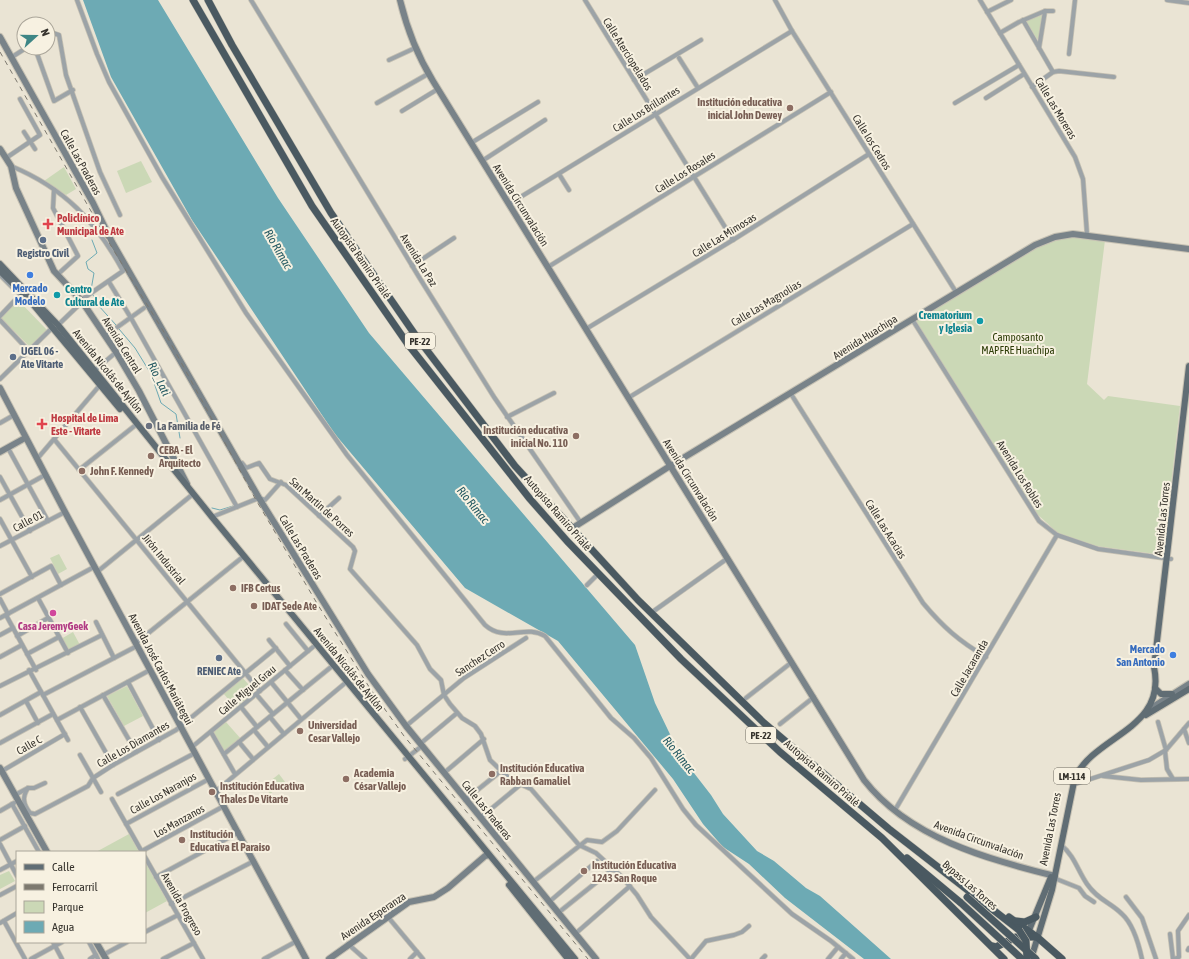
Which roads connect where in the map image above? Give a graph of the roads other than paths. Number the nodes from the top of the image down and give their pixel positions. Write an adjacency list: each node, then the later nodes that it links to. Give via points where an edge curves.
1 (77, 0): 314 (street, via 109,82 162,177 246,313 347,455 485,625 494,632 510,635 532,632 545,636 611,718 634,738 651,758 696,825 792,914)
2 (193, 0): 47 (highway, Autopista Ramiro Prialé / PE-22)
3 (208, 0): 43 (highway, Autopista Ramiro Prialé / PE-22)
4 (252, 0): 72 (street, Avenida La Paz)
5 (400, 0): 22 (street, Avenida Circunvalación, via 406,26)
6 (584, 0): 35 (street, Calle Aterciopelados)
7 (775, 0): 17 (street, Calle los Cedros)
8 (980, 0): 15 (street, Calle Las Moreras)
9 (1011, 0): 15 (street)
10 (1075, 0): 25 (street)
11 (1167, 0): 12 (street)
12 (1189, 3)
13 (1045, 11): 14 (street); 16 (street); 23 (street)
14 (1052, 11)
15 (987, 12): 18 (street, Calle Las Moreras)
16 (1023, 20): 18 (street); 23 (street)
17 (792, 31): 37 (street, Calle Los Brillantes); 40 (street, Calle los Cedros)
18 (1000, 33): 30 (street, Calle Las Moreras)
19 (56, 34): 39 (street, via 59,35 66,75)
20 (0, 37): 27 (street, Calle Las Praderas)
21 (701, 40): 35 (street)
22 (415, 48): 29 (street); 32 (street, Avenida Circunvalación)
23 (1039, 48): 31 (street)
24 (16, 54): 27 (street)
25 (1069, 54)
26 (38, 56): 39 (street, via 52,99 55,101)
27 (12, 57): 107 (street, Calle Las Praderas, via 112,242)
28 (679, 58): 37 (street)
29 (389, 60)
30 (1020, 66): 33 (street, Calle Las Moreras); 46 (street)
31 (1053, 72): 34 (street); 36 (street)
32 (428, 74): 38 (street, Avenida Circunvalación); 45 (street)
33 (1024, 74): 36 (street, Calle Las Moreras); 42 (street)
34 (1114, 77)
35 (634, 80): 49 (street, Calle Aterciopelados)
36 (1032, 87): 67 (street, Calle Las Moreras, via 1075,157 1083,179)
37 (698, 88): 49 (street, Calle Los Brillantes)
38 (438, 89): 48 (street); 53 (street, Avenida Circunvalación)
39 (72, 90): 65 (street, via 100,172)
40 (831, 92): 56 (street, Calle los Cedros); 61 (street, Calle Los Rosales)
41 (20, 98): 52 (street, via 40,135)
42 (986, 98)
43 (264, 100): 47 (highway, via 260,107); 130 (highway, Autopista Ramiro Prialé / PE-22, via 331,213 416,336 515,466)
44 (538, 102): 53 (street)
45 (378, 103)
46 (955, 103)
47 (253, 105): 121 (highway, Autopista Ramiro Prialé / PE-22, via 312,206 407,343)
48 (402, 111)
49 (655, 114): 60 (street, Calle Los Brillantes); 61 (street, Calle Aterciopelados)
50 (545, 120): 58 (street)
51 (24, 132): 52 (street)
52 (30, 141): 55 (street); 57 (street)
53 (471, 143): 58 (street, Avenida Circunvalación)
54 (0, 149): 57 (street, Avenida Central)
55 (35, 149)
56 (869, 154): 66 (street, Calle los Cedros); 69 (street, Calle Las Mimosas)
57 (6, 158): 59 (street, Avenida Central)
58 (482, 161): 64 (street, Avenida Circunvalación)
59 (13, 169): 62 (street); 76 (street, Avenida Central, via 21,199)
60 (559, 174): 63 (street); 64 (street, Calle Los Brillantes)
61 (694, 177): 69 (street, Calle Aterciopelados); 73 (street, Calle Los Rosales)
62 (54, 190): 76 (street, via 53,208 78,256); 77 (street, via 66,196 77,207 114,254 123,271)
63 (569, 190)
64 (509, 204): 73 (street, Avenida Circunvalación)
65 (120, 215)
66 (913, 224): 78 (street, Calle los Cedros); 100 (street, Calle Las Magnolias)
67 (1087, 234): 70 (street, Avenida Huachipa); 78 (street, Avenida Huachipa, via 1055,237 1035,244)
68 (454, 238): 72 (street)
69 (733, 240): 88 (street, Calle Las Mimosas)
70 (1189, 249)
71 (0, 264): 81 (main road, Avenida Nicolás de Ayllón)
72 (412, 266): 102 (street, Avenida La Paz)
73 (548, 267): 88 (street, Avenida Circunvalación)
74 (0, 271): 81 (main road, Avenida Nicolás de Ayllón)
75 (0, 275): 79 (street)
76 (57, 275): 80 (street, Avenida Central)
77 (109, 282): 80 (street); 84 (street)
78 (956, 292): 85 (street, Avenida Huachipa)
79 (20, 295): 81 (street); 83 (street)
80 (82, 301): 87 (street); 89 (street, Avenida Central)
81 (34, 302): 87 (main road, Avenida Nicolás de Ayllón)
82 (144, 308): 84 (street)
83 (0, 316)
84 (131, 318): 89 (street); 123 (street)
85 (912, 319): 98 (street, Avenida Huachipa); 132 (street, Avenida Los Robles, via 1040,522)
86 (0, 320): 90 (street)
87 (56, 326): 90 (street); 93 (main road, Avenida Nicolás de Ayllón); 95 (main road, Avenida Nicolás de Ayllón)
88 (586, 329): 100 (street, Avenida Circunvalación)
89 (105, 336): 117 (street, Avenida Central, via 139,391)
90 (29, 351): 94 (street)
91 (114, 354): 93 (street)
92 (1189, 366): 138 (main road, Avenida Las Torres)
93 (94, 371): 104 (main road, Avenida Nicolás de Ayllón)
94 (0, 379)
95 (100, 384): 104 (main road, Avenida Nicolás de Ayllón); 106 (street)
96 (0, 388): 101 (street, Avenida José Carlos Mariátegui)
97 (554, 393): 102 (street)
98 (791, 394): 111 (street, Avenida Huachipa); 167 (street, Calle Las Acacias, via 923,603 960,641)
99 (1189, 397): 138 (main road, Avenida Las Torres)
100 (628, 398): 111 (street, Avenida Circunvalación)
101 (14, 415): 103 (street); 105 (street, Avenida José Carlos Mariátegui)
102 (507, 417): 129 (street, Avenida La Paz)
103 (0, 422)
104 (136, 425): 112 (street); 117 (main road, Avenida Nicolás de Ayllón)
105 (26, 438): 108 (street); 110 (street, Avenida José Carlos Mariátegui)
106 (54, 439): 110 (street); 112 (street, Jirón Industrial)
107 (228, 441): 115 (street, San Martin de Porres, via 245,467 258,463 270,479); 119 (street, Calle Las Praderas)
108 (8, 448): 109 (street); 116 (street)
109 (0, 452)
110 (37, 459): 113 (street, Avenida José Carlos Mariátegui)
111 (670, 466): 129 (street, Avenida Huachipa); 137 (street, Avenida Circunvalación)
112 (80, 470): 134 (street, Jirón Industrial)
113 (45, 475): 116 (street); 124 (street, Avenida José Carlos Mariátegui)
114 (0, 477): 118 (street)
115 (281, 482): 119 (street, via 265,500); 125 (street, San Martin de Porres)
116 (28, 485): 118 (street); 127 (street)
117 (192, 494): 126 (main road, Avenida Nicolás de Ayllón); 134 (street); 136 (main road, Avenida Nicolás de Ayllón)
118 (10, 495): 122 (street); 131 (street)
119 (259, 498): 123 (street); 213 (street, Calle Las Praderas, via 353,652)
120 (339, 498): 125 (street)
121 (530, 499): 130 (highway, via 562,529); 140 (highway, Autopista Ramiro Prialé / PE-22)
122 (0, 500)
123 (237, 507): 126 (street)
124 (65, 512): 127 (street, Calle 01); 139 (street, Avenida José Carlos Mariátegui)
125 (319, 516): 188 (street, San Martin de Porres, via 355,551 350,569 417,646 430,669 441,680)
126 (212, 517): 136 (main road, Avenida Nicolás de Ayllón)
127 (48, 521): 131 (street, Calle 01)
128 (1, 522): 133 (street)
129 (581, 523): 130 (street, Avenida Huachipa)
130 (571, 529): 148 (highway, Autopista Ramiro Prialé / PE-22)
131 (30, 531): 133 (street, Calle 01)
132 (1058, 535): 138 (street, Avenida Los Robles, via 1098,549); 167 (street, Calle Jacaranda)
133 (12, 540): 135 (street, Calle 01); 141 (street)
134 (136, 540): 139 (street); 147 (street, Jirón Industrial)
135 (0, 546)
136 (243, 557): 147 (street); 164 (main road, Avenida Nicolás de Ayllón); 232 (main road, Avenida Nicolás de Ayllón)
137 (728, 558): 148 (street); 170 (street, Avenida Circunvalación)
138 (1169, 558): 183 (main road, Avenida Las Torres)
139 (96, 569): 142 (street); 161 (street, Avenida José Carlos Mariátegui)
140 (598, 574): 143 (street); 263 (highway, Autopista Ramiro Prialé / PE-22, via 733,709)
141 (32, 577): 142 (street, via 51,566); 144 (street)
142 (61, 585): 145 (street)
143 (587, 585)
144 (0, 594)
145 (38, 598): 149 (street); 151 (street)
146 (0, 599): 149 (street)
147 (187, 602): 161 (street); 177 (street, Jirón Industrial)
148 (651, 613): 261 (highway, Autopista Ramiro Prialé / PE-22, via 764,723)
149 (7, 614): 150 (street); 154 (street)
150 (0, 618)
151 (48, 618): 157 (street); 158 (street)
152 (96, 622): 155 (street)
153 (286, 624): 164 (street)
154 (13, 628): 156 (street); 157 (street)
155 (102, 635): 165 (street); 169 (street)
156 (0, 636)
157 (17, 636): 162 (street)
158 (59, 637): 165 (street); 166 (street)
159 (526, 638): 188 (street, Sanchez Cerro)
160 (269, 640): 163 (street)
161 (136, 644): 169 (street); 175 (street, Avenida José Carlos Mariátegui)
162 (22, 645): 166 (street); 168 (street)
163 (276, 648): 171 (street); 177 (street, Calle Los Diamantes)
164 (311, 649): 171 (street, Calle Miguel Grau); 172 (main road, Avenida Nicolás de Ayllón)
165 (68, 653): 174 (street)
166 (27, 654): 174 (street)
167 (986, 656): 257 (street, Calle Jacaranda)
168 (0, 657)
169 (114, 658): 187 (street)
170 (792, 662): 191 (street, Avenida Circunvalación); 192 (street)
171 (290, 666): 176 (street, Calle Miguel Grau)
172 (331, 667): 180 (main road, Avenida Nicolás de Ayllón); 185 (street)
173 (29, 670): 174 (street); 182 (street); 187 (street)
174 (36, 670)
175 (150, 670): 178 (street); 212 (street, Avenida José Carlos Mariátegui)
176 (286, 670): 179 (street, Calle Miguel Grau); 185 (street)
177 (245, 673): 186 (street, Jirón Industrial); 212 (street, Calle Los Diamantes)
178 (128, 682): 190 (street); 221 (street)
179 (271, 682): 186 (street, Calle Miguel Grau); 196 (street)
180 (344, 684): 205 (street); 232 (main road, Avenida Nicolás de Ayllón)
181 (1189, 684): 189 (street)
182 (0, 686)
183 (1155, 688): 189 (main road, via 1161,694); 193 (main road, Avenida Las Torres)
184 (1189, 689): 197 (main road, LM-114)
185 (303, 690): 196 (street)
186 (258, 693): 199 (street, Calle Miguel Grau); 204 (street, Jirón Industrial)
187 (42, 694): 194 (street); 202 (street)
188 (444, 694): 201 (street); 213 (street, Sanchez Cerro)
189 (1172, 694): 195 (street)
190 (103, 695): 198 (street); 229 (street)
191 (814, 696): 210 (street); 257 (street, Avenida Circunvalación, via 864,780)
192 (746, 698)
193 (1153, 698): 195 (main road); 200 (main road, Avenida Las Torres)
194 (26, 701): 203 (street); 209 (street)
195 (1159, 701): 197 (main road); 200 (street)
196 (287, 702): 204 (street); 205 (street)
197 (1166, 702): 207 (main road, LM-114)
198 (80, 707): 206 (street); 234 (street)
199 (241, 707): 214 (street); 216 (street, Calle Miguel Grau)
200 (1148, 710): 207 (main road, Avenida Las Torres / LM-114); 282 (main road, Avenida Las Torres / LM-114, via 1088,755 1076,770 1067,794)
201 (457, 713): 219 (street, via 475,726); 225 (street)
202 (53, 714): 206 (street); 209 (street)
203 (0, 715)
204 (271, 715): 214 (street); 218 (street, Jirón Industrial)
205 (301, 719): 218 (street)
206 (57, 720): 217 (street)
207 (1140, 720): 246 (main road, Avenida Las Torres / LM-114, via 1087,760)
208 (1158, 722): 228 (street)
209 (38, 723): 224 (street)
210 (780, 724)
211 (1189, 724): 215 (street)
212 (181, 726): 221 (street, Calle Los Diamantes); 227 (street, Avenida José Carlos Mariátegui)
213 (406, 726): 225 (street, Calle Las Praderas)
214 (256, 728): 222 (street); 226 (street)
215 (1184, 729): 223 (street); 228 (street)
216 (211, 732): 227 (street, Calle Miguel Grau); 230 (street)
217 (65, 734): 220 (street); 235 (street, Calle C)
218 (284, 734): 226 (street)
219 (484, 739): 236 (street, via 490,760); 237 (street)
220 (68, 740)
221 (159, 740): 229 (street, Calle Los Diamantes)
222 (239, 742): 230 (street); 233 (street)
223 (1189, 743)
224 (0, 744)
225 (421, 745): 232 (street); 237 (street, Calle Las Praderas)
226 (268, 747): 233 (street)
227 (193, 750): 241 (street, Avenida José Carlos Mariátegui); 251 (street, Calle Miguel Grau)
228 (1166, 751): 239 (street, via 1149,760); 242 (street, via 1167,769)
229 (136, 752): 234 (street, Calle Los Diamantes)
230 (224, 754): 238 (street)
231 (80, 755): 240 (street)
232 (406, 758): 272 (main road, Avenida Nicolás de Ayllón)
233 (253, 759): 238 (street)
234 (112, 765): 240 (street, Calle Los Diamantes)
235 (1, 769): 253 (street)
236 (501, 771): 245 (street); 254 (street)
237 (444, 773): 254 (street, Calle Las Praderas)
238 (235, 774): 249 (street)
239 (1100, 775): 242 (street, via 1141,780); 246 (street)
240 (93, 778): 247 (street, Calle Los Diamantes, via 88,786 35,814 30,813 24,803 24,793); 250 (street)
241 (209, 779): 249 (street, Avenida José Carlos Mariátegui); 259 (street, Calle Los Naranjos)
242 (1173, 779): 243 (street)
243 (1189, 779)
244 (45, 784): 247 (street)
245 (520, 785): 258 (street); 266 (street, via 531,789)
246 (1072, 785): 267 (main road, Avenida Las Torres / LM-114)
247 (28, 788): 253 (street)
248 (655, 790): 266 (street, via 617,832 602,842 589,839)
249 (216, 791): 255 (street, Avenida José Carlos Mariátegui)
250 (101, 792)
251 (118, 794)
252 (112, 799): 259 (street)
253 (15, 800): 256 (street); 260 (street); 269 (street)
254 (465, 800): 258 (street, Calle Las Praderas)
255 (224, 806): 262 (street, Avenida José Carlos Mariátegui); 271 (street, Los Manzanos)
256 (0, 810)
257 (895, 810): 282 (street, Avenida Circunvalación, via 939,839)
258 (480, 818): 284 (street, Calle Las Praderas)
259 (126, 824): 270 (street)
260 (25, 826): 264 (street); 268 (street)
261 (889, 829): 278 (highway, Autopista Ramiro Prialé / PE-22); 342 (highway, Bypass Las Torres, bridge)
262 (239, 832): 275 (street, Avenida José Carlos Mariátegui); 283 (street)
263 (882, 838): 313 (highway, Autopista Ramiro Prialé / PE-22); 339 (highway, Bypass Las Torres, bridge, via 961,903)
264 (0, 840)
265 (0, 844): 277 (street)
266 (579, 845): 279 (street, via 596,853); 284 (street)
267 (1061, 845): 282 (main road, Avenida Las Torres / LM-114); 344 (street, via 1072,856 1086,883 1095,894 1124,916)
268 (38, 851)
269 (46, 851)
270 (141, 851)
271 (144, 851)
272 (487, 856): 296 (street, Avenida Esperanza, via 443,891 409,902); 331 (main road, Avenida Nicolás de Ayllón); 332 (main road, Avenida Nicolás de Ayllón)
273 (146, 859): 283 (street, Avenida Progreso)
274 (16, 861): 277 (street)
275 (254, 861): 291 (street); 306 (street, Avenida José Carlos Mariátegui)
276 (597, 862): 289 (street)
277 (10, 864): 280 (street); 281 (street)
278 (934, 865): 298 (highway); 340 (highway, Autopista Ramiro Prialé / PE-22, bridge, via 1019,930 1027,944)
279 (613, 869): 285 (street); 292 (street)
280 (0, 870)
281 (16, 874)
282 (1054, 876): 290 (street, via 1079,888); 297 (main road, Avenida Las Torres / LM-114); 305 (main road, Avenida Las Torres / LM-114)
283 (156, 877): 291 (street, Avenida Progreso)
284 (533, 882): 289 (street, Calle Las Praderas)
285 (630, 886): 302 (street); 334 (street, via 651,917)
286 (16, 887): 287 (street)
287 (0, 895)
288 (1126, 897): 345 (street, via 1142,918)
289 (549, 902): 292 (street, Calle Las Praderas)
290 (1094, 902)
291 (171, 904): 294 (street, Avenida Progreso)
292 (558, 913): 302 (street, Calle Las Praderas)
293 (16, 914): 299 (street)
294 (178, 915): 301 (street); 310 (street, Avenida Progreso)
295 (1189, 915): 346 (street, via 1178,931 1179,957)
296 (388, 916): 312 (street, Avenida Esperanza); 315 (street)
297 (1036, 916): 298 (highway, via 1025,922); 303 (main road, Avenida Las Torres / LM-114)
298 (1015, 921): 303 (highway)
299 (2, 922): 319 (street)
300 (749, 926): 334 (street, via 734,935 706,941)
301 (146, 931)
302 (575, 934): 333 (street, Calle Las Praderas)
303 (1028, 934): 305 (highway); 313 (highway, via 996,947); 339 (main road, Avenida Las Torres / LM-114)
304 (1170, 934): 346 (street)
305 (1037, 937): 341 (main road, Avenida Las Torres / LM-114); 343 (highway)
306 (297, 941): 325 (street); 326 (street, Avenida José Carlos Mariátegui)
307 (90, 943): 317 (street)
308 (97, 943): 318 (street)
309 (126, 943): 318 (street)
310 (194, 943): 323 (street); 324 (street, Avenida Progreso)
311 (54, 944): 320 (street); 321 (street)
312 (348, 944): 327 (street, Avenida Esperanza); 328 (street)
313 (992, 946): 338 (highway, Autopista Ramiro Prialé / PE-22)
314 (838, 947): 316 (street); 335 (street)
315 (417, 952): 329 (street); 330 (street)
316 (846, 953): 336 (street); 337 (street)
317 (97, 957): 322 (street)
318 (105, 957)
319 (25, 959)
320 (31, 959)
321 (62, 959)
322 (90, 959)
323 (164, 959)
324 (204, 959)
325 (264, 959)
326 (306, 959)
327 (330, 959)
328 (365, 959)
329 (410, 959)
330 (423, 959)
331 (568, 959)
332 (574, 959)
333 (596, 959)
334 (690, 959)
335 (828, 959)
336 (841, 959)
337 (852, 959)
338 (1004, 959)
339 (1021, 959)
340 (1027, 959)
341 (1031, 959)
342 (1036, 959)
343 (1062, 959)
344 (1142, 959)
345 (1156, 959)
346 (1173, 959)

